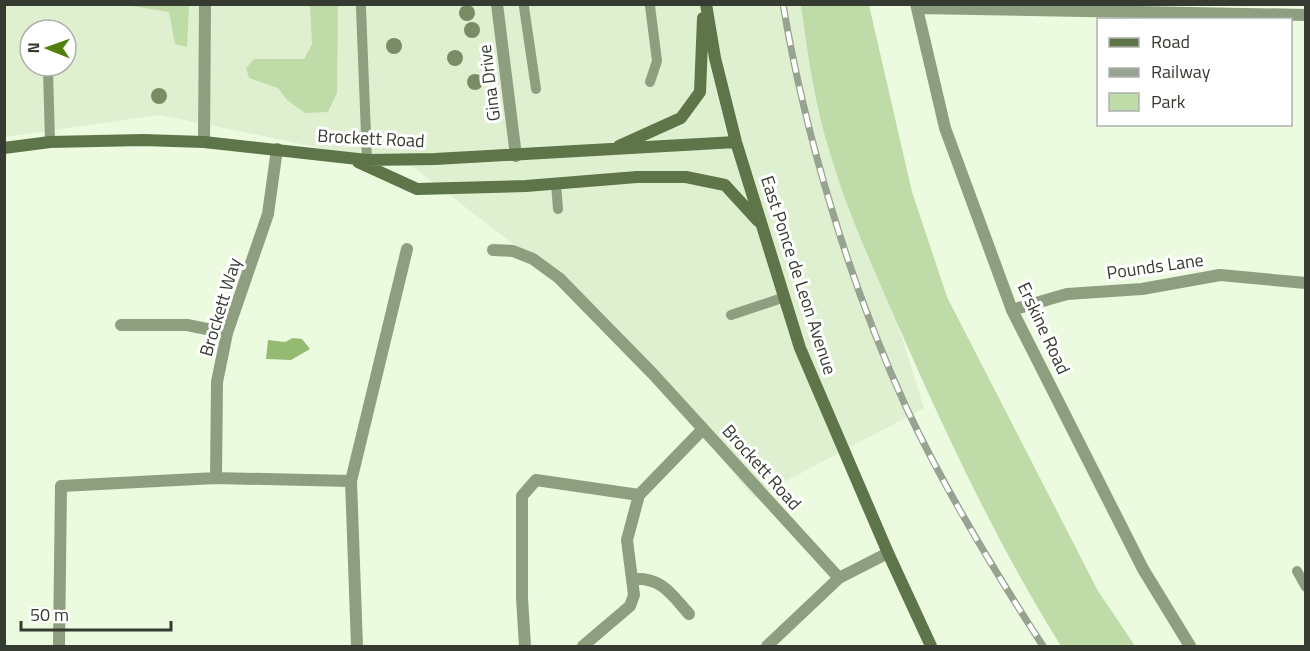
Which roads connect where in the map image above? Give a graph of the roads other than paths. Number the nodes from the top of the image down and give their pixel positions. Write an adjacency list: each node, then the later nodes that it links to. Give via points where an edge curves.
1 (205, 4): 13 (street)
2 (497, 4): 18 (street, Gina Drive)
3 (705, 4): 14 (street, East Ponce de Leon Avenue); 17 (street, via 700,92 681,118)
4 (650, 6): 10 (lane, via 657,61)
5 (917, 6): 8 (street); 28 (street, Erskine Road, via 945,128)
6 (524, 7): 11 (lane)
7 (361, 8): 20 (lane)
8 (1305, 15)
9 (48, 78): 12 (lane)
10 (650, 82)
11 (537, 89)
12 (50, 142): 13 (street, Brockett Road); 15 (street, Brockett Road)
13 (204, 142): 16 (street, Brockett Road)
14 (736, 142): 17 (street, Brockett Road); 23 (street, East Ponce de Leon Avenue)
15 (4, 148)
16 (277, 149): 19 (street, Brockett Road); 31 (street, Brockett Way, via 267,214)
17 (608, 150): 18 (street, Brockett Road)
18 (516, 156): 20 (street, Brockett Road)
19 (349, 158): 20 (street, Brockett Road); 21 (street, via 417,189)
20 (367, 160)
21 (556, 184): 22 (lane); 23 (street, via 637,177 686,177 716,183 725,185)
22 (558, 209)
23 (762, 226): 27 (street, East Ponce de Leon Avenue)
24 (407, 249): 34 (street)
25 (494, 250): 32 (street, Brockett Road, via 513,251 532,259 559,278)
26 (1305, 283): 28 (street, Pounds Lane, via 1220,275 1142,289 1068,294)
27 (785, 297): 29 (lane); 36 (street, East Ponce de Leon Avenue, via 800,348)
28 (1012, 310): 48 (street, Erskine Road, via 1143,569)
29 (731, 315)
30 (121, 325): 31 (street, via 187,325)
31 (228, 333): 33 (street, Brockett Way, via 217,382)
32 (703, 429): 35 (street); 38 (street, Brockett Road)
33 (216, 478): 34 (street); 42 (street, via 61,486)
34 (351, 481): 43 (street)
35 (639, 495): 39 (street, via 627,540); 44 (street, via 536,480 531,483 522,496)
36 (888, 553): 38 (street); 47 (street, East Ponce de Leon Avenue)
37 (1297, 571): 40 (lane)
38 (839, 578): 46 (street)
39 (632, 579): 41 (street, via 648,578 661,585); 45 (street, via 634,595 630,606)
40 (1305, 587)
41 (689, 615)
42 (59, 646)
43 (357, 646)
44 (525, 646)
45 (583, 646)
46 (767, 646)
47 (931, 646)
48 (1190, 646)

